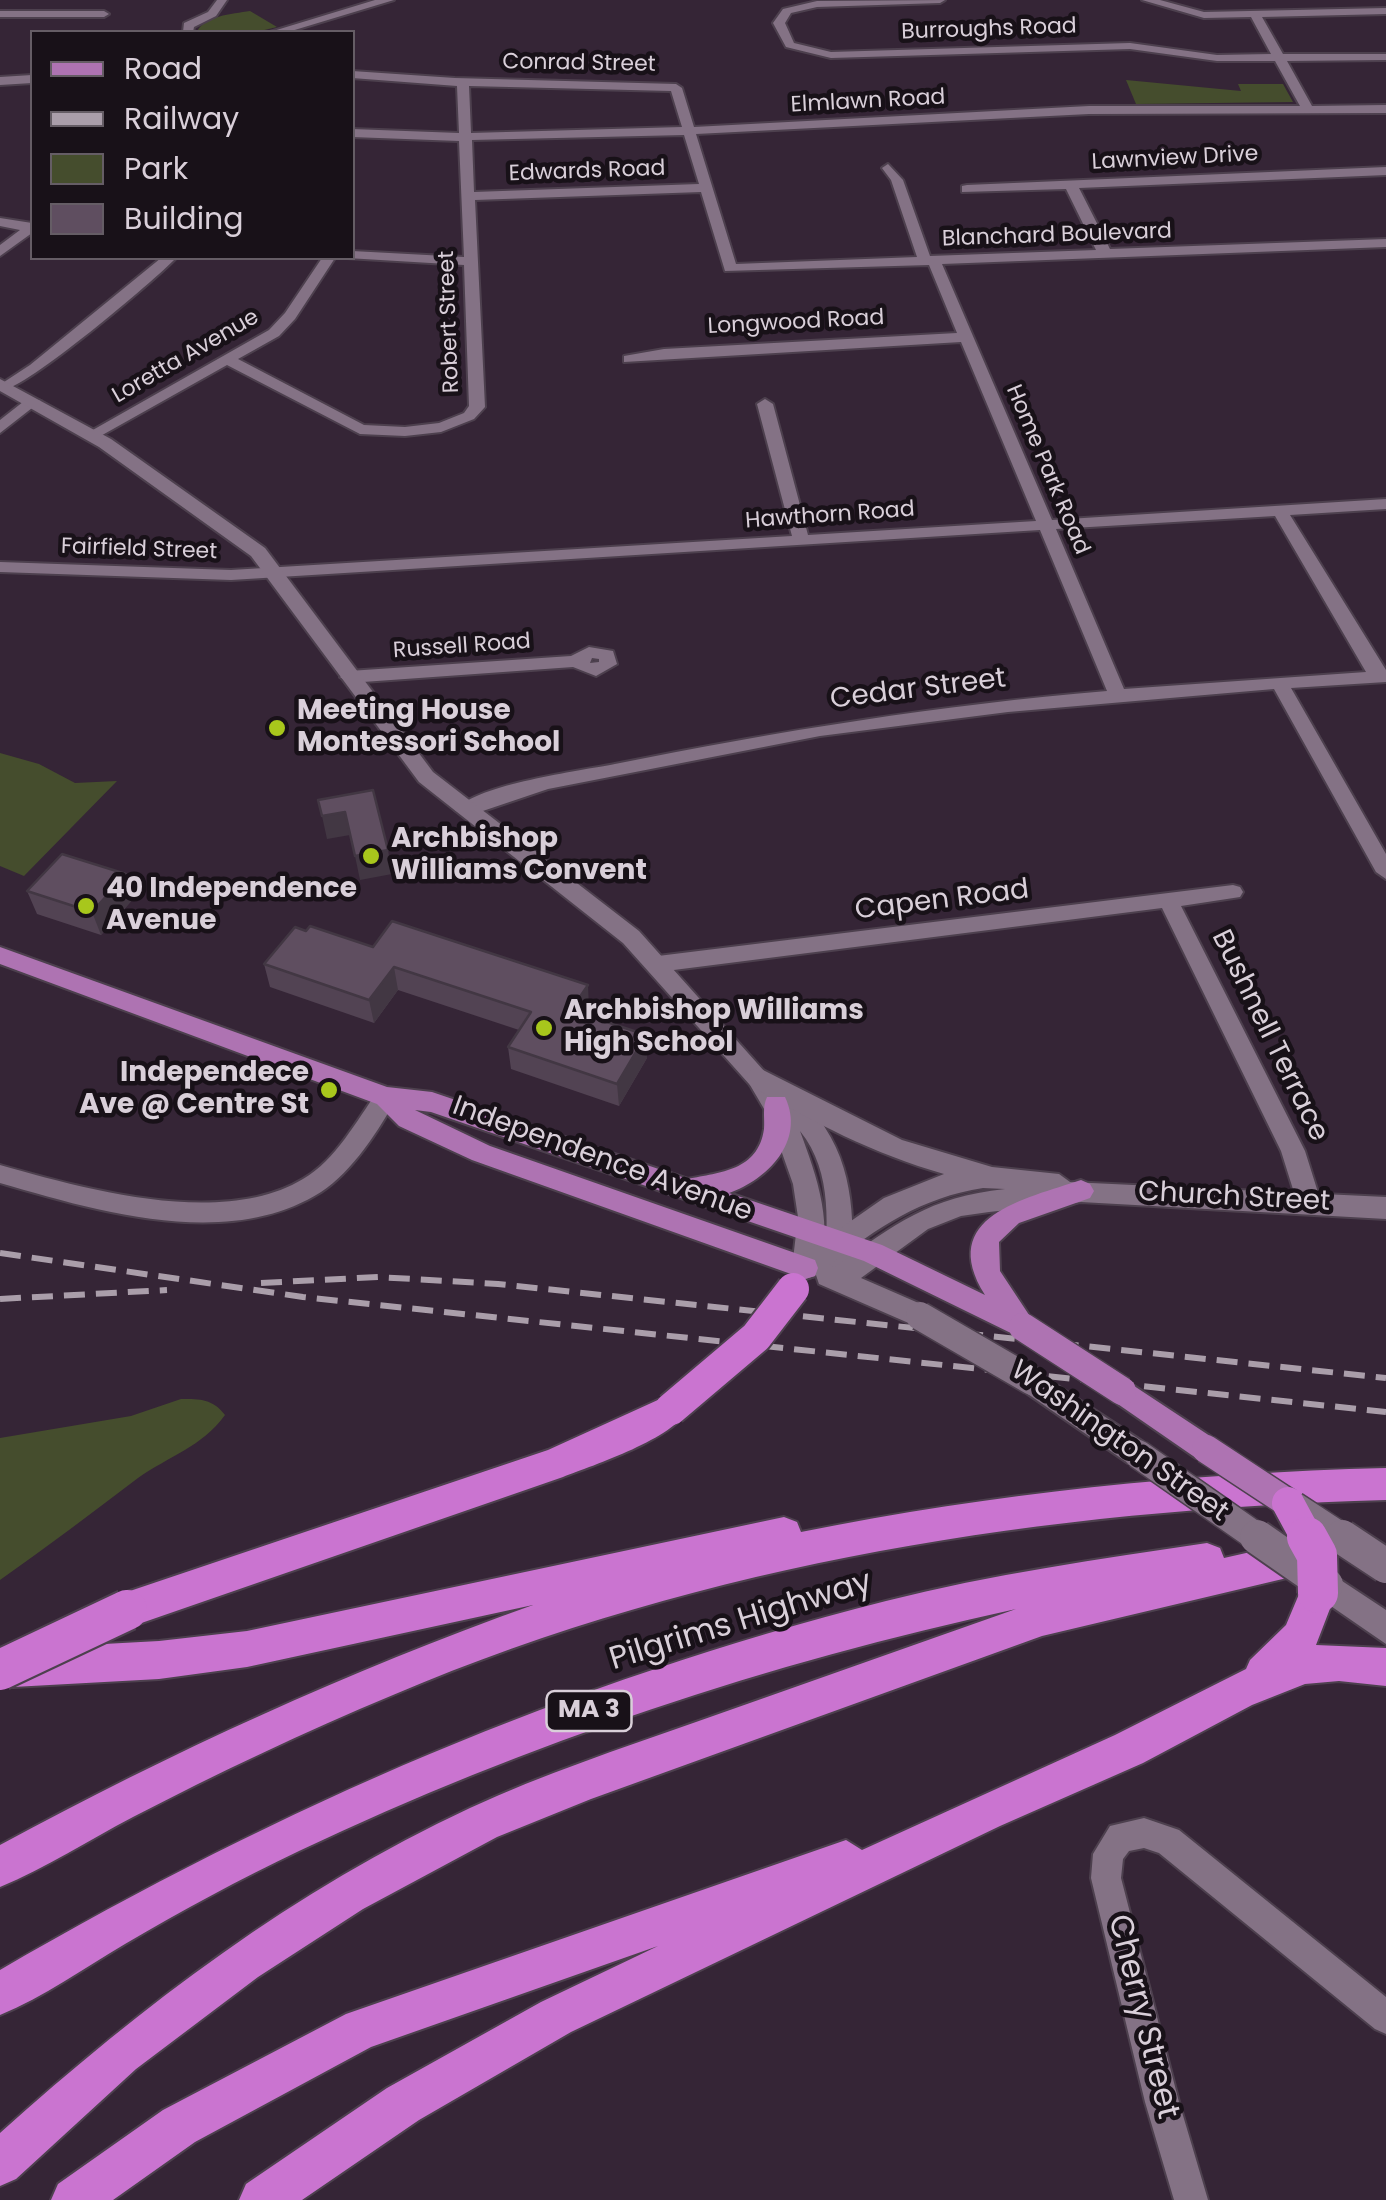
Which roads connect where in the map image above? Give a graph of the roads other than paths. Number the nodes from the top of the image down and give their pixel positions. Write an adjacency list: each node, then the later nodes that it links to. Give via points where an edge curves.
1 (113, 0): 8 (street)
2 (222, 0): 11 (street)
3 (387, 0): 12 (street)
4 (940, 0): 14 (street, Burroughs Road, via 811,4 783,13 778,23 790,45 831,55 1130,46 1210,58)
5 (1147, 0): 9 (street, via 1194,14)
6 (1386, 11): 9 (street)
7 (0, 14): 8 (street)
8 (104, 14): 10 (street)
9 (1255, 15): 14 (street)
10 (92, 30)
11 (188, 30)
12 (283, 30)
13 (1386, 57): 14 (street, Burroughs Road)
14 (1279, 58): 19 (street)
15 (355, 74): 18 (street, Conrad Street)
16 (30, 79): 17 (street)
17 (0, 81)
18 (463, 82): 21 (street, Conrad Street, via 674,86); 23 (street, Robert Street)
19 (1308, 109): 20 (street, Elmlawn Road); 21 (street, Elmlawn Road, via 1079,110)
20 (1386, 109)
21 (690, 131): 23 (street, Elmlawn Road); 27 (street, Conrad Street)
22 (355, 132): 23 (street, Elmlawn Road)
23 (464, 137): 29 (street, Robert Street)
24 (888, 168): 40 (street, Home Park Road)
25 (1386, 171): 26 (street, Lawnview Drive)
26 (1071, 184): 28 (street, Lawnview Drive); 35 (street)
27 (707, 188): 29 (street, Edwards Road); 41 (street, Conrad Street)
28 (967, 189)
29 (468, 196): 39 (street, Robert Street)
30 (0, 222): 31 (street)
31 (30, 228)
32 (30, 230): 34 (street)
33 (1386, 243): 35 (street, Blanchard Boulevard)
34 (0, 252)
35 (1106, 254): 40 (street, Blanchard Boulevard)
36 (355, 255): 39 (street)
37 (167, 260): 45 (street, via 36,368)
38 (327, 260): 44 (street, Loretta Avenue, via 279,328)
39 (470, 261): 44 (street, Robert Street, via 476,408 461,423 390,432 354,428)
40 (930, 261): 41 (street, Blanchard Boulevard); 42 (street, Home Park Road)
41 (730, 268)
42 (966, 337): 43 (street, Longwood Road); 52 (street, Home Park Road)
43 (629, 359)
44 (230, 361): 49 (street, Loretta Avenue)
45 (3, 385): 46 (street)
46 (33, 401): 48 (street); 49 (street)
47 (765, 404): 53 (street)
48 (0, 428)
49 (92, 435): 55 (street)
50 (1386, 504): 51 (street, Hawthorn Road)
51 (1280, 511): 52 (street, Hawthorn Road); 57 (street)
52 (1045, 525): 53 (street, Hawthorn Road); 60 (street, Home Park Road)
53 (802, 540): 55 (street, Hawthorn Road)
54 (0, 566): 55 (street, Fairfield Street, via 211,576)
55 (277, 572): 58 (street)
56 (579, 662): 58 (street, Russell Road)
57 (1382, 676): 59 (street, Cedar Street)
58 (349, 677): 61 (street, via 423,774)
59 (1280, 684): 60 (street, Cedar Street); 62 (street)
60 (1118, 696): 61 (street, Cedar Street, via 790,734 494,798)
61 (465, 810): 66 (street)
62 (1386, 872)
63 (1232, 892): 64 (street, Capen Road)
64 (1168, 900): 66 (street, Capen Road); 74 (street, Bushnell Terrace, via 1293,1151)
65 (0, 955): 68 (main road, Independence Avenue)
66 (658, 964): 67 (street)
67 (759, 1078): 69 (street); 71 (street, via 893,1149); 77 (street, via 804,1118 826,1150 840,1191)
68 (386, 1096): 70 (street, via 322,1178 258,1209 220,1212 103,1199); 72 (main road, Independence Avenue, via 432,1102); 79 (main road, Independence Avenue, via 408,1119 469,1148)
69 (776, 1104): 72 (main road, via 773,1148 751,1172 717,1186); 76 (street, via 806,1184)
70 (0, 1174)
71 (1020, 1178): 73 (street, Church Street); 77 (street, Church Street, via 921,1191 880,1210)
72 (668, 1185): 76 (main road, Independence Avenue)
73 (1081, 1191): 74 (street, Church Street); 78 (street, Church Street, via 946,1210); 81 (main road, via 1010,1214 986,1238 983,1262 990,1284)
74 (1309, 1202): 75 (street, Church Street)
75 (1386, 1208)
76 (810, 1232): 77 (main road, Washington Street); 79 (street)
77 (839, 1242): 78 (main road, Washington Street); 79 (street, Church Street); 80 (street)
78 (873, 1253): 80 (street, Church Street); 81 (main road, Washington Street)
79 (799, 1278): 80 (street, Washington Street); 91 (highway, bridge, via 756,1337 671,1408 618,1438 127,1610)
80 (838, 1278): 88 (street, Washington Street, bridge, via 920,1316 1066,1403)
81 (1023, 1327): 83 (main road, Washington Street, bridge)
82 (1386, 1484): 84 (highway, Pilgrims Highway, via 1185,1492)
83 (1288, 1503): 87 (street, Washington Street, bridge); 88 (highway, bridge, via 1312,1542)
84 (996, 1513): 91 (highway, via 747,1540 232,1652); 94 (highway, Pilgrims Highway, via 729,1566 444,1655 246,1740)
85 (1386, 1546): 86 (highway, Pilgrims Highway / MA 3)
86 (1346, 1548): 95 (highway, Pilgrims Highway / MA 3, via 1150,1567 1005,1592 653,1688 304,1828 146,1908); 97 (highway, via 1042,1618 484,1822 348,1894 231,1970 121,2054)
87 (1386, 1566)
88 (1324, 1589): 89 (street, Washington Street); 92 (highway, via 1300,1638)
89 (1386, 1629)
90 (1386, 1668): 92 (highway, via 1305,1665)
91 (0, 1669)
92 (1240, 1690): 93 (highway, via 1129,1749)
93 (986, 1812): 98 (highway, via 376,2022 225,2100); 99 (highway, via 556,2016 402,2104)
94 (0, 1868)
95 (0, 1994)
96 (1386, 2018): 100 (street, Cherry Street, via 1168,1841 1144,1833 1121,1837 1108,1854 1106,1878)
97 (0, 2163)
98 (74, 2200)
99 (262, 2200)
100 (1191, 2200)

